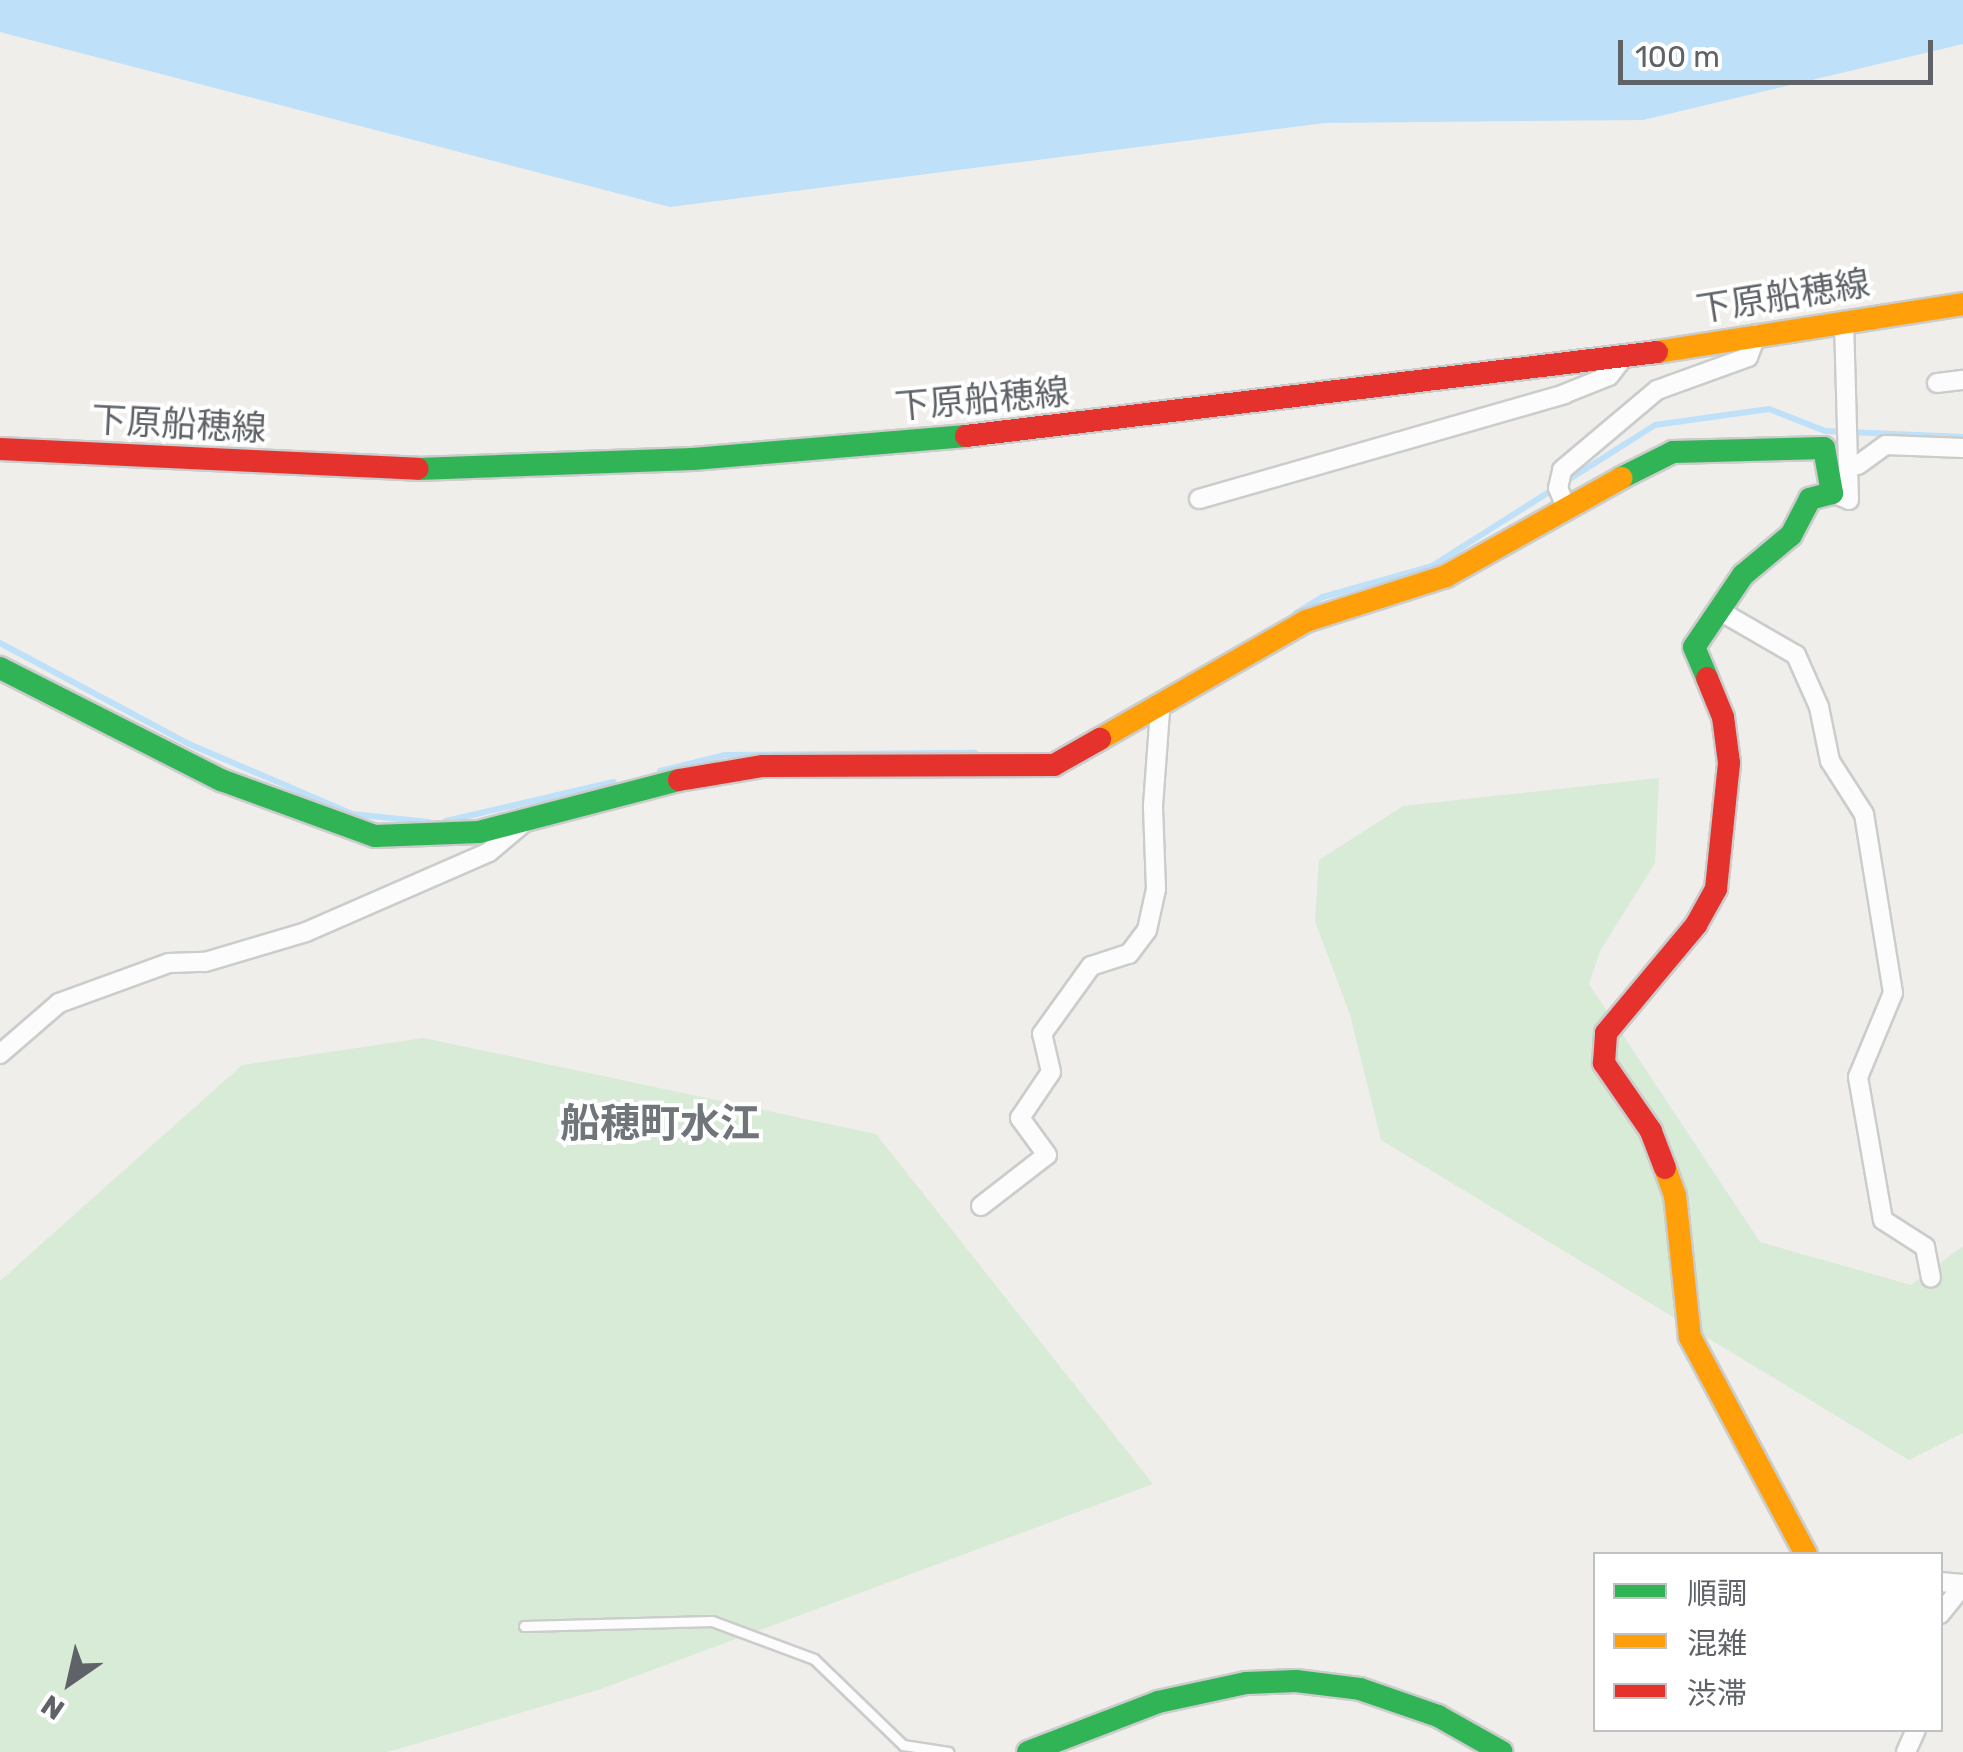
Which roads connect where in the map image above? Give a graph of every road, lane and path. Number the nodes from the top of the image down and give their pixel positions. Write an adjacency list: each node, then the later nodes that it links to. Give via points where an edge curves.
1 (1963, 304): 2 (street, 下原船穂線)
2 (1844, 322): 3 (street, 下原船穂線); 10 (street, via 1849,500)
3 (1757, 334): 4 (street, 下原船穂線); 11 (street, via 1748,356 1658,390 1562,470)
4 (1624, 357): 8 (street, 下原船穂線, via 1045,430 693,459 376,470); 12 (street, via 1609,376 1564,394)
5 (1963, 380): 6 (street)
6 (1938, 384)
7 (1963, 448): 9 (street, via 1886,444)
8 (0, 449)
9 (1843, 463): 10 (street); 11 (street, via 1815,446 1699,446)
10 (1832, 494): 13 (street, via 1810,499 1791,535 1743,575)
11 (1561, 496): 15 (street, via 1437,580 1334,607)
12 (1199, 498)
13 (1718, 610): 19 (street, via 1796,655 1820,708 1830,760 1864,814 1894,994 1858,1077 1883,1220 1925,1247); 20 (street, via 1694,647 1719,702 1729,763 1716,889 1696,925 1606,1033 1604,1063 1652,1131 1674,1195 1690,1337)
14 (0, 668): 16 (street, via 221,780 375,836 464,833)
15 (1160, 710): 16 (street, via 1054,765 764,766 651,785); 18 (street, via 1152,806 1156,890 1147,930 1129,954 1091,966 1042,1034 1050,1072 1020,1118 1047,1155)
16 (526, 822): 17 (street, via 489,852 306,932 205,962 169,963 60,1003)
17 (0, 1054)
18 (981, 1206)
19 (1931, 1276)
20 (1805, 1552)
21 (1963, 1585): 22 (street)
22 (1943, 1610)
23 (524, 1626): 24 (lane, via 712,1621 814,1659 903,1745)
24 (948, 1752)
25 (1028, 1752): 26 (street, via 1158,1702 1246,1683 1296,1681 1360,1689 1438,1716)
26 (1502, 1752)

